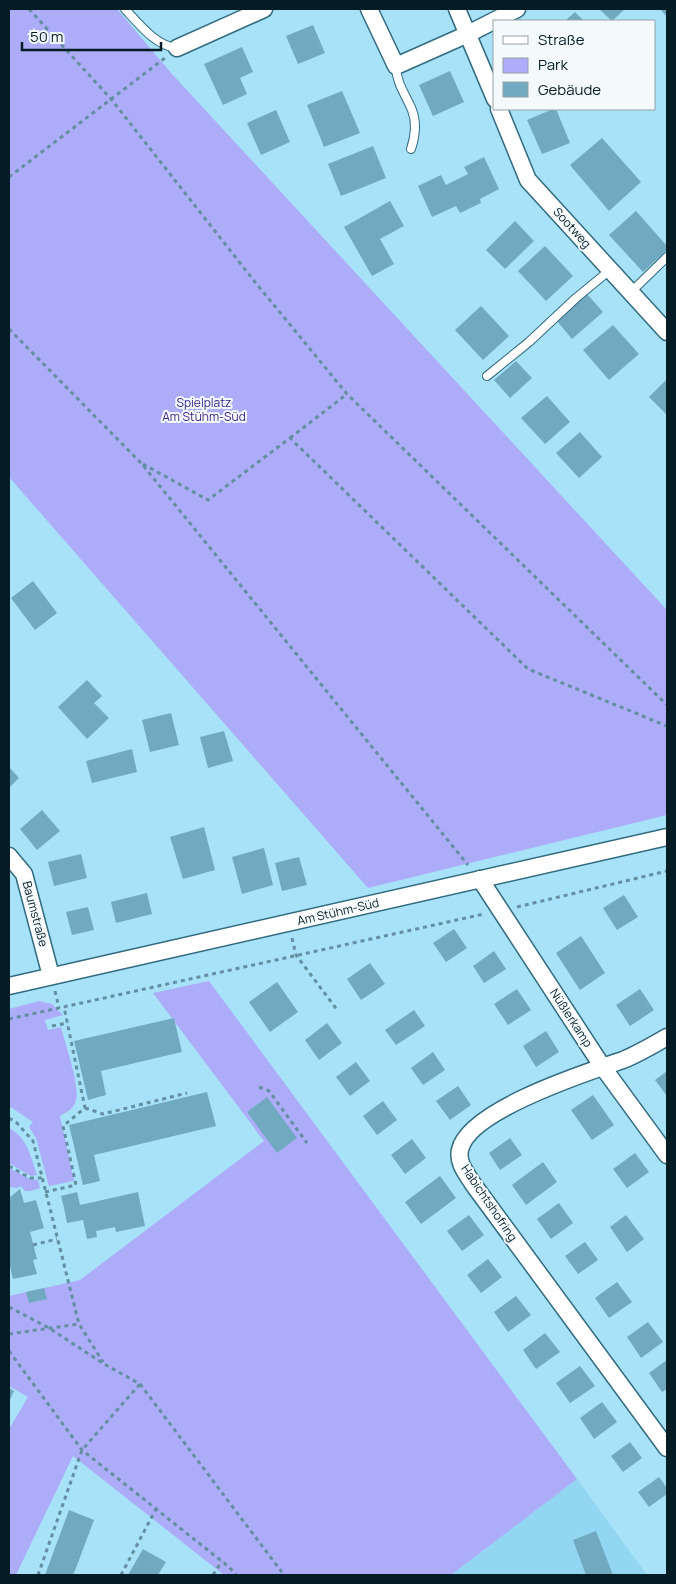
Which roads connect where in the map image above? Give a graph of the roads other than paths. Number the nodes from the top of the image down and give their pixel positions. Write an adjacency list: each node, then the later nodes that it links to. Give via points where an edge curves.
1 (125, 9): 9 (lane, via 154,38 168,47)
2 (264, 9): 9 (street)
3 (370, 9): 10 (street)
4 (457, 9): 8 (street)
5 (517, 9): 6 (street)
6 (495, 20)
7 (493, 21): 8 (street)
8 (468, 34): 10 (street); 11 (street)
9 (177, 48)
10 (396, 66): 13 (lane, via 396,74 415,122)
11 (493, 94)
12 (499, 110): 15 (street, Sootweg, via 528,180)
13 (411, 150)
14 (667, 257): 16 (lane)
15 (610, 270): 16 (street, Sootweg); 18 (lane)
16 (631, 292): 17 (street, Sootweg)
17 (667, 332)
18 (487, 376)
19 (667, 837): 21 (street, Am Stühm-Süd)
20 (9, 856): 22 (street, Baumstraße, via 24,874)
21 (480, 879): 22 (street, Am Stühm-Süd); 25 (street, Nüßlerkamp)
22 (51, 976): 23 (street, Am Stühm-Süd)
23 (9, 986)
24 (667, 1037): 25 (street, Habichtshofring, via 625,1059)
25 (602, 1066): 26 (street, Nüßlerkamp); 27 (street, Habichtshofring, via 539,1092 487,1119 465,1139 460,1160 473,1184)
26 (667, 1155)
27 (667, 1448)

